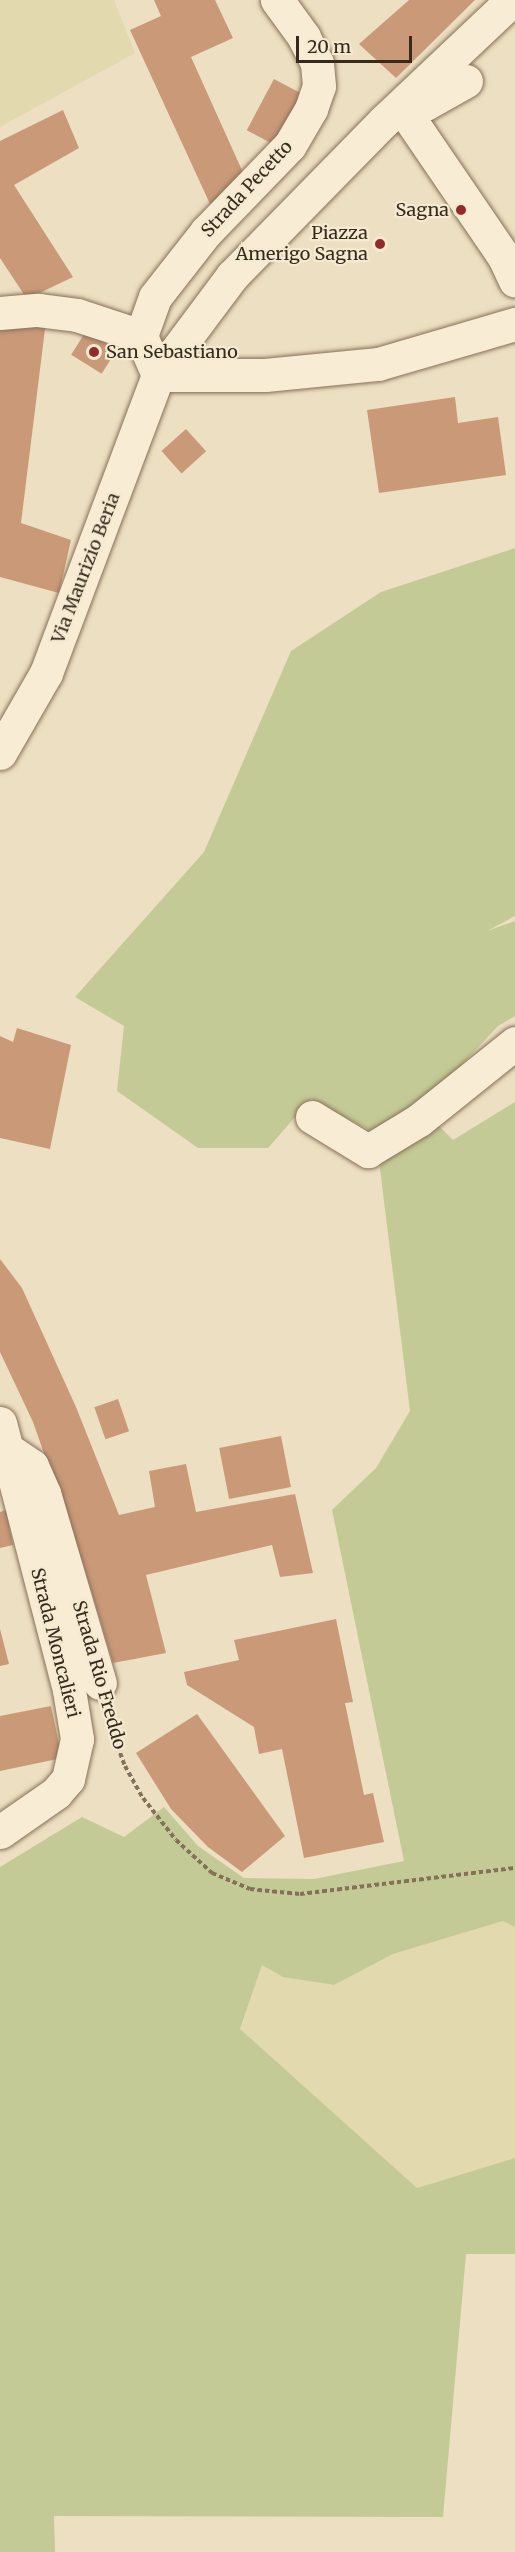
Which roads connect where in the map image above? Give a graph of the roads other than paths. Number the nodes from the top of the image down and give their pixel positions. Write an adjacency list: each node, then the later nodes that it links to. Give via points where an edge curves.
1 (277, 0): 8 (street, Strada Pecetto, via 317,63 319,86 311,109 290,145 206,232 155,297)
2 (512, 0): 4 (street)
3 (466, 81): 4 (street, via 425,104)
4 (401, 106): 5 (street, via 504,257); 9 (street, via 232,276)
5 (515, 281)
6 (0, 313): 8 (street, via 38,310 77,315)
7 (515, 324): 9 (street, via 378,364 265,375)
8 (141, 336): 9 (street)
9 (158, 375): 10 (street, Via Maurizio Beria, via 46,673)
10 (0, 753)
11 (515, 1043): 12 (street, via 418,1120 369,1151)
12 (312, 1117)
13 (2, 1435): 14 (street, Strada Rio Freddo, via 32,1466 44,1493); 15 (street, Strada Moncalieri, via 69,1690 77,1739 68,1779 56,1793)
14 (100, 1683)
15 (0, 1832)

